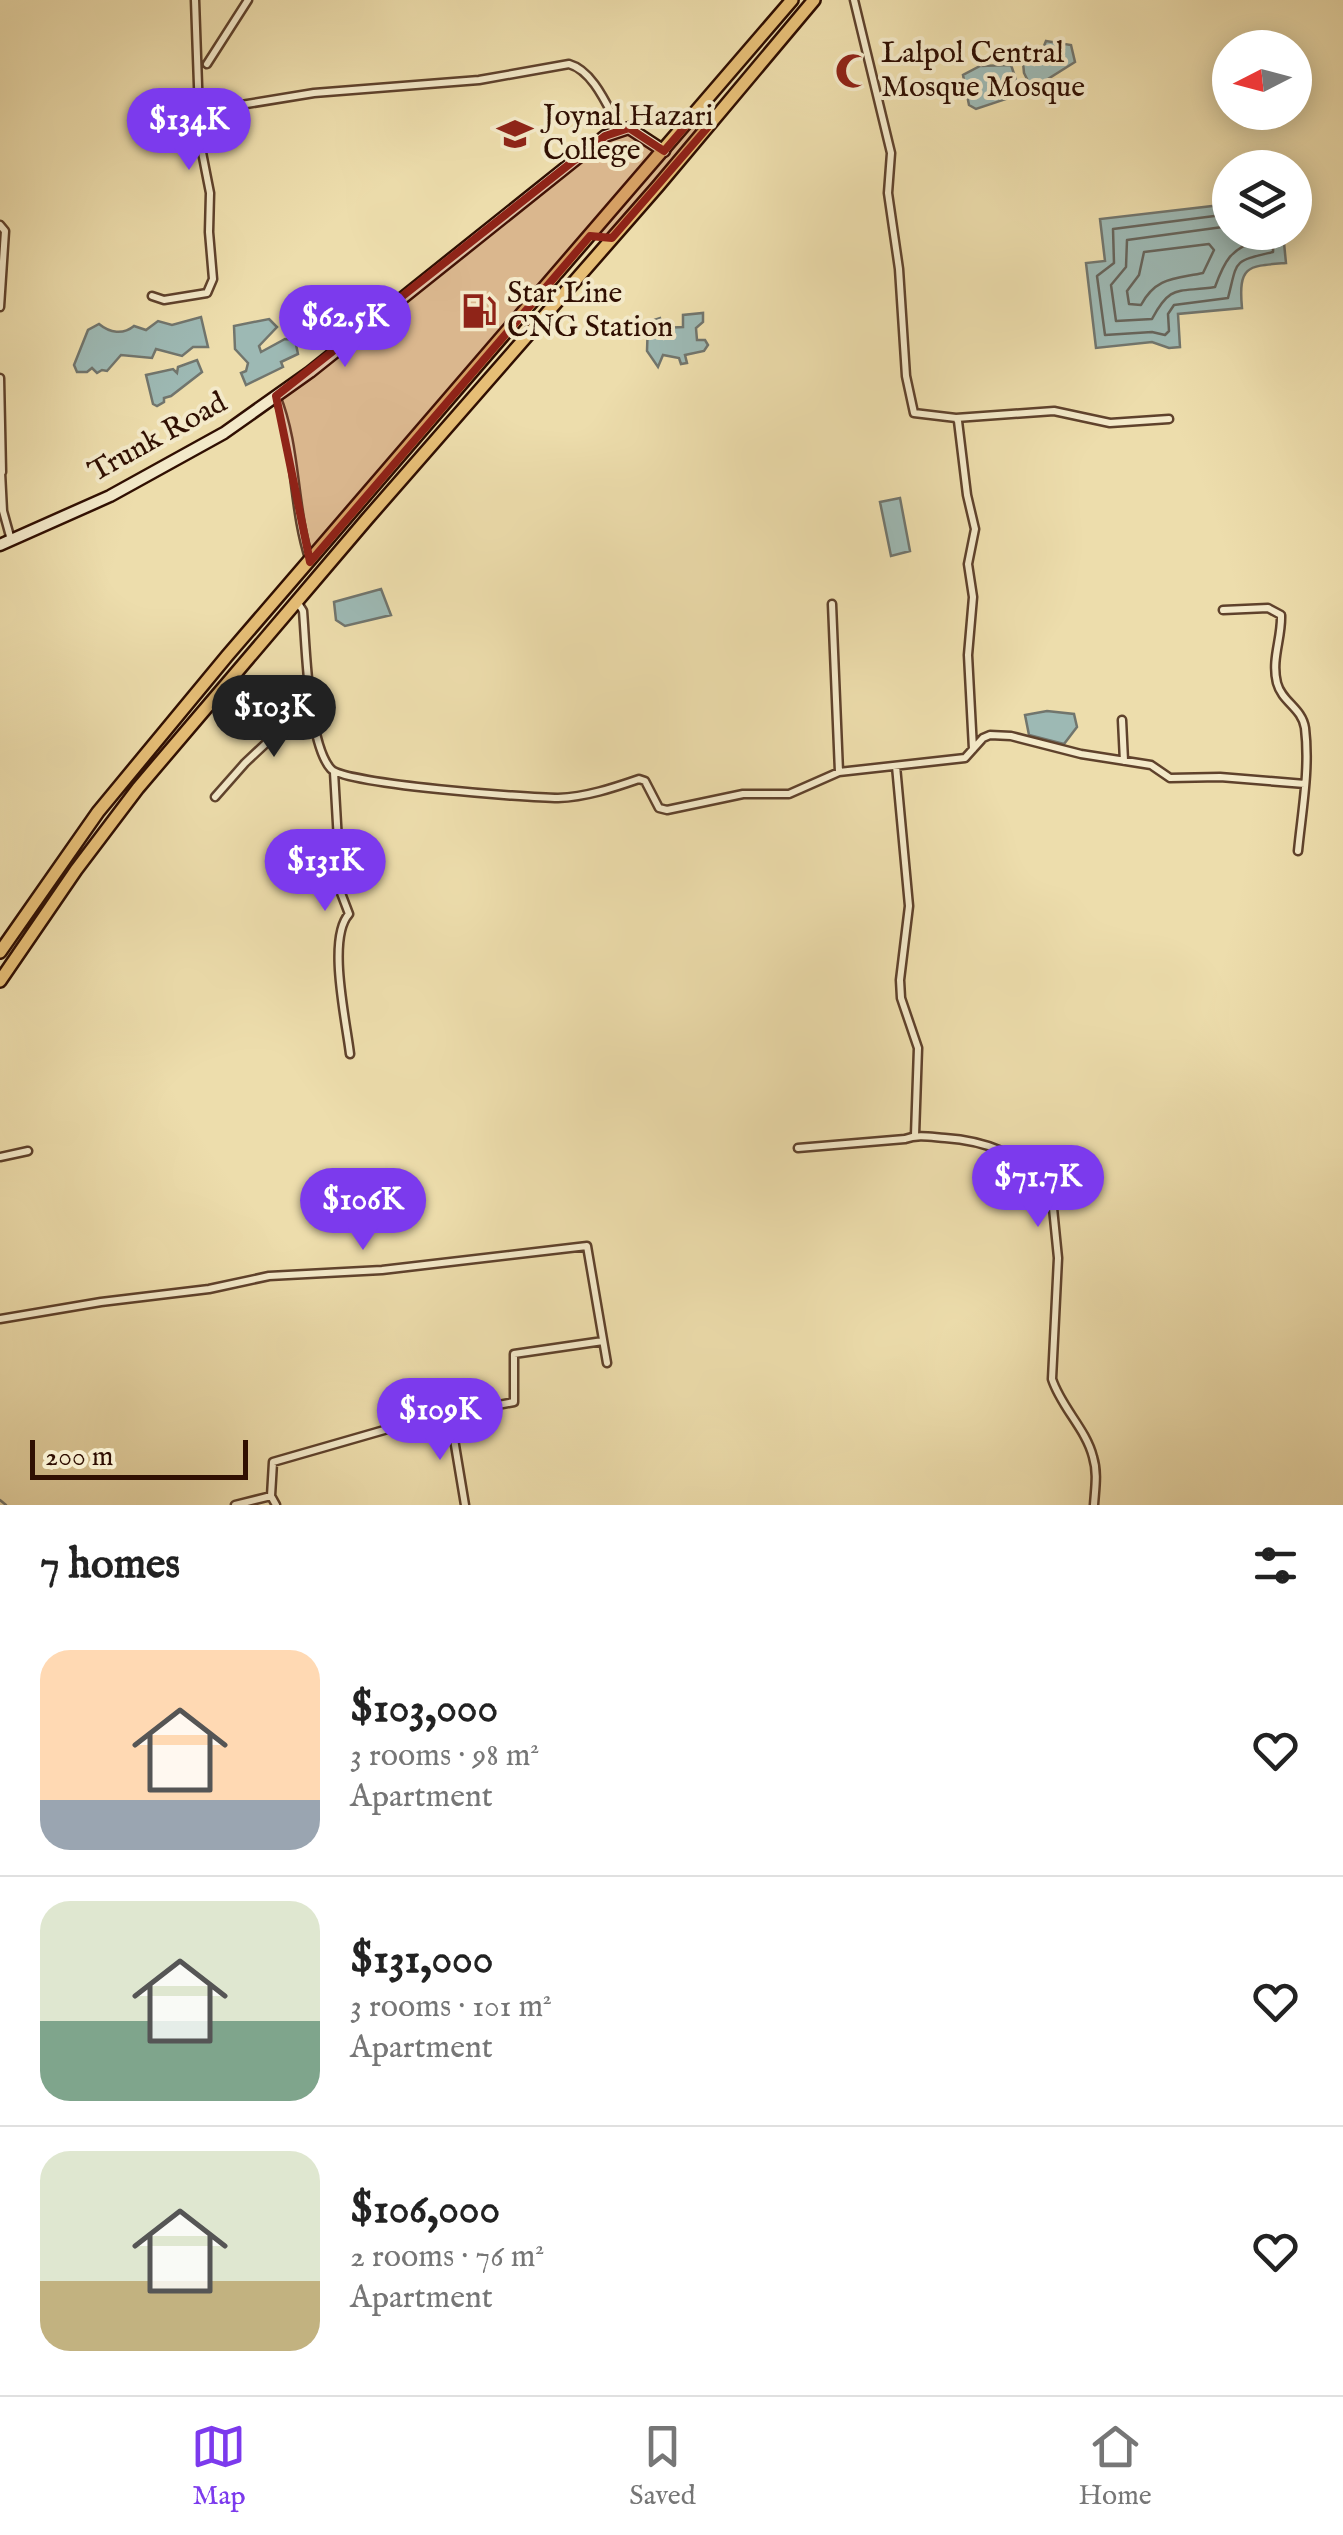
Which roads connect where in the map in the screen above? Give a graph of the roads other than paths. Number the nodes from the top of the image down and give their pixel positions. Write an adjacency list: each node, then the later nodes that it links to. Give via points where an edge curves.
1 (195, 0): 9 (street)
2 (248, 0): 8 (street)
3 (788, 0): 10 (highway)
4 (814, 0): 7 (highway)
5 (822, 0): 7 (main road)
6 (854, 0): 23 (street, via 891,153 888,193 914,413)
7 (788, 30): 11 (highway)
8 (207, 64)
9 (198, 112): 12 (street, via 569,64 597,89); 19 (street, via 213,279 207,293)
10 (695, 115): 11 (highway); 13 (highway)
11 (708, 127): 16 (highway)
12 (620, 129): 13 (main road); 22 (main road, Trunk Road)
13 (664, 151): 15 (highway)
14 (0, 224): 20 (street, via 6,231)
15 (600, 225): 16 (highway, via 599,238); 17 (highway)
16 (612, 238): 18 (highway)
17 (580, 248): 18 (highway, via 591,248); 27 (highway)
18 (594, 259): 28 (highway)
19 (152, 296)
20 (0, 308)
21 (0, 378): 25 (street)
22 (276, 396): 26 (main road, Trunk Road, via 157,472); 27 (street)
23 (956, 418): 24 (street, via 1054,411 1098,422); 33 (street, via 975,528 968,564)
24 (1169, 419)
25 (1, 472): 26 (street)
26 (6, 542)
27 (310, 562): 41 (highway, via 98,812)
28 (298, 602): 31 (street); 42 (highway, via 114,818)
29 (832, 604): 37 (street)
30 (1223, 610): 38 (street, via 1268,608 1281,615 1276,682 1304,723)
31 (311, 701): 36 (street); 39 (street)
32 (1122, 720): 34 (street)
33 (973, 750): 34 (street, via 983,738 1001,735); 35 (street, via 965,758)
34 (1124, 760): 38 (street, via 1151,765 1170,778)
35 (896, 766): 37 (street); 44 (street, via 909,906 900,980 918,1048)
36 (334, 772): 37 (street, via 436,790 560,798 639,779 666,810 742,794 789,794); 43 (street, via 349,914 340,923 338,943)
37 (838, 772)
38 (1305, 784): 40 (street)
39 (215, 798)
40 (1298, 852)
41 (0, 952)
42 (0, 981)
43 (350, 1054)
44 (916, 1135): 45 (street); 56 (street, via 976,1140 1050,1178 1058,1258 1052,1379 1093,1453)
45 (798, 1148)
46 (28, 1151): 47 (street)
47 (0, 1157)
48 (0, 1320): 49 (street, via 269,1276 588,1246)
49 (603, 1341): 50 (street); 51 (street, via 514,1354 514,1402)
50 (607, 1363)
51 (450, 1416): 52 (street, via 273,1462); 55 (street)
52 (271, 1496): 53 (street); 54 (street)
53 (235, 1505)
54 (276, 1505)
55 (465, 1505)
56 (1094, 1505)

